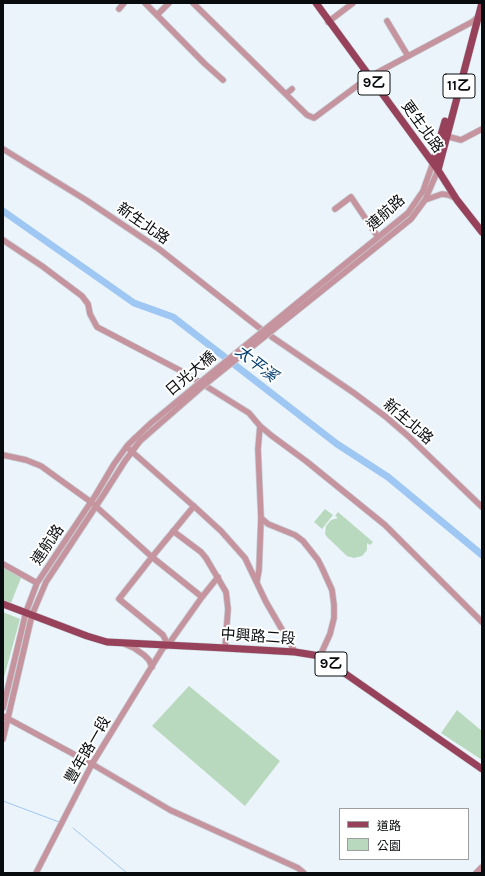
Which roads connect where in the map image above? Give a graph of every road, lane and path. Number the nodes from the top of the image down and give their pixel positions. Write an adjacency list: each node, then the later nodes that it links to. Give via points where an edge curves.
1 (124, 3): 9 (street)
2 (145, 3): 10 (street)
3 (169, 3): 10 (street)
4 (193, 3): 19 (street)
5 (316, 3): 13 (main road, 更生北路 / 9乙)
6 (353, 3): 13 (street)
7 (477, 3): 14 (main road, 11乙)
8 (482, 3): 11 (main road, 11乙)
9 (119, 8)
10 (157, 15): 17 (street)
11 (478, 17): 14 (street); 21 (main road, 11乙)
12 (387, 21): 15 (street)
13 (328, 22): 16 (main road, 更生北路 / 9乙)
14 (472, 22): 15 (street); 23 (main road, 11乙)
15 (408, 56): 16 (street)
16 (369, 77): 19 (street, via 314,118); 23 (main road, 更生北路 / 9乙)
17 (223, 80)
18 (292, 89): 19 (street)
19 (286, 94)
20 (482, 129): 21 (street, via 461,140)
21 (446, 136): 24 (main road, 11乙)
22 (3, 149): 34 (street, 新生北路, via 159,249)
23 (433, 163): 24 (main road, 更生北路 / 9乙); 28 (street, 連航路, via 424,191)
24 (438, 170): 25 (street, 連航路); 26 (main road, 9乙)
25 (425, 200): 26 (street, via 442,194); 29 (street, 連航路)
26 (457, 200): 30 (main road, 9乙)
27 (335, 209): 31 (street, via 351,197)
28 (403, 217): 29 (street); 31 (street, 連航路)
29 (406, 223): 33 (street, 連航路)
30 (482, 232)
31 (378, 237): 33 (street, 連航路)
32 (3, 240): 36 (street, via 82,296 97,327 214,390 249,413)
33 (341, 271): 37 (street, 日光大橋, bridge, via 191,389)
34 (262, 330)
35 (272, 337): 44 (street, 新生北路, via 386,417)
36 (260, 426): 45 (street, via 258,449); 57 (street, via 385,525)
37 (137, 439): 38 (street, 連航路); 39 (street, 連航路)
38 (127, 446): 39 (street); 41 (street, 連航路)
39 (132, 452): 42 (street); 43 (street, 連航路)
40 (3, 455): 41 (street, via 41,466)
41 (91, 502): 43 (street); 47 (street, 連航路)
42 (194, 506): 46 (street); 52 (street, via 242,554)
43 (96, 507): 48 (street, 連航路); 49 (street)
44 (482, 507)
45 (261, 518): 52 (street); 62 (street, via 303,541 318,560 332,590 334,618)
46 (173, 531): 49 (street); 51 (street, via 201,552)
47 (61, 547): 48 (street); 53 (street, 連航路)
48 (67, 552): 56 (street, 連航路, via 46,582)
49 (152, 557): 54 (street); 59 (street, via 118,599 162,635)
50 (3, 564): 53 (street)
51 (218, 577): 54 (street, 豐年路一段); 60 (street, via 226,592 228,609)
52 (257, 581): 61 (street)
53 (37, 583): 56 (street, 連航路)
54 (202, 597): 59 (street, 豐年路一段)
55 (3, 604): 56 (main road, 中興路二段 / 9乙)
56 (29, 614): 58 (main road, 中興路二段 / 9乙, via 87,636 107,642); 64 (street, 連航路); 65 (street, 連航路)
57 (482, 622)
58 (123, 643): 59 (main road, 中興路二段 / 9乙); 63 (street, via 150,660)
59 (168, 645): 60 (main road, 中興路二段 / 9乙); 63 (street, 豐年路一段, via 163,648)
60 (225, 648): 61 (main road, 中興路二段 / 9乙)
61 (295, 652): 62 (main road, 中興路二段 / 9乙)
62 (320, 656): 68 (main road, 中興路二段 / 9乙)
63 (152, 668): 67 (street, 豐年路一段)
64 (3, 708)
65 (6, 717): 66 (street, 連航路); 67 (street)
66 (3, 738)
67 (92, 764): 70 (street, 豐年路一段); 71 (street, via 170,810)
68 (482, 769)
69 (482, 867): 72 (street)
70 (36, 873)
71 (304, 873)
72 (476, 873)

